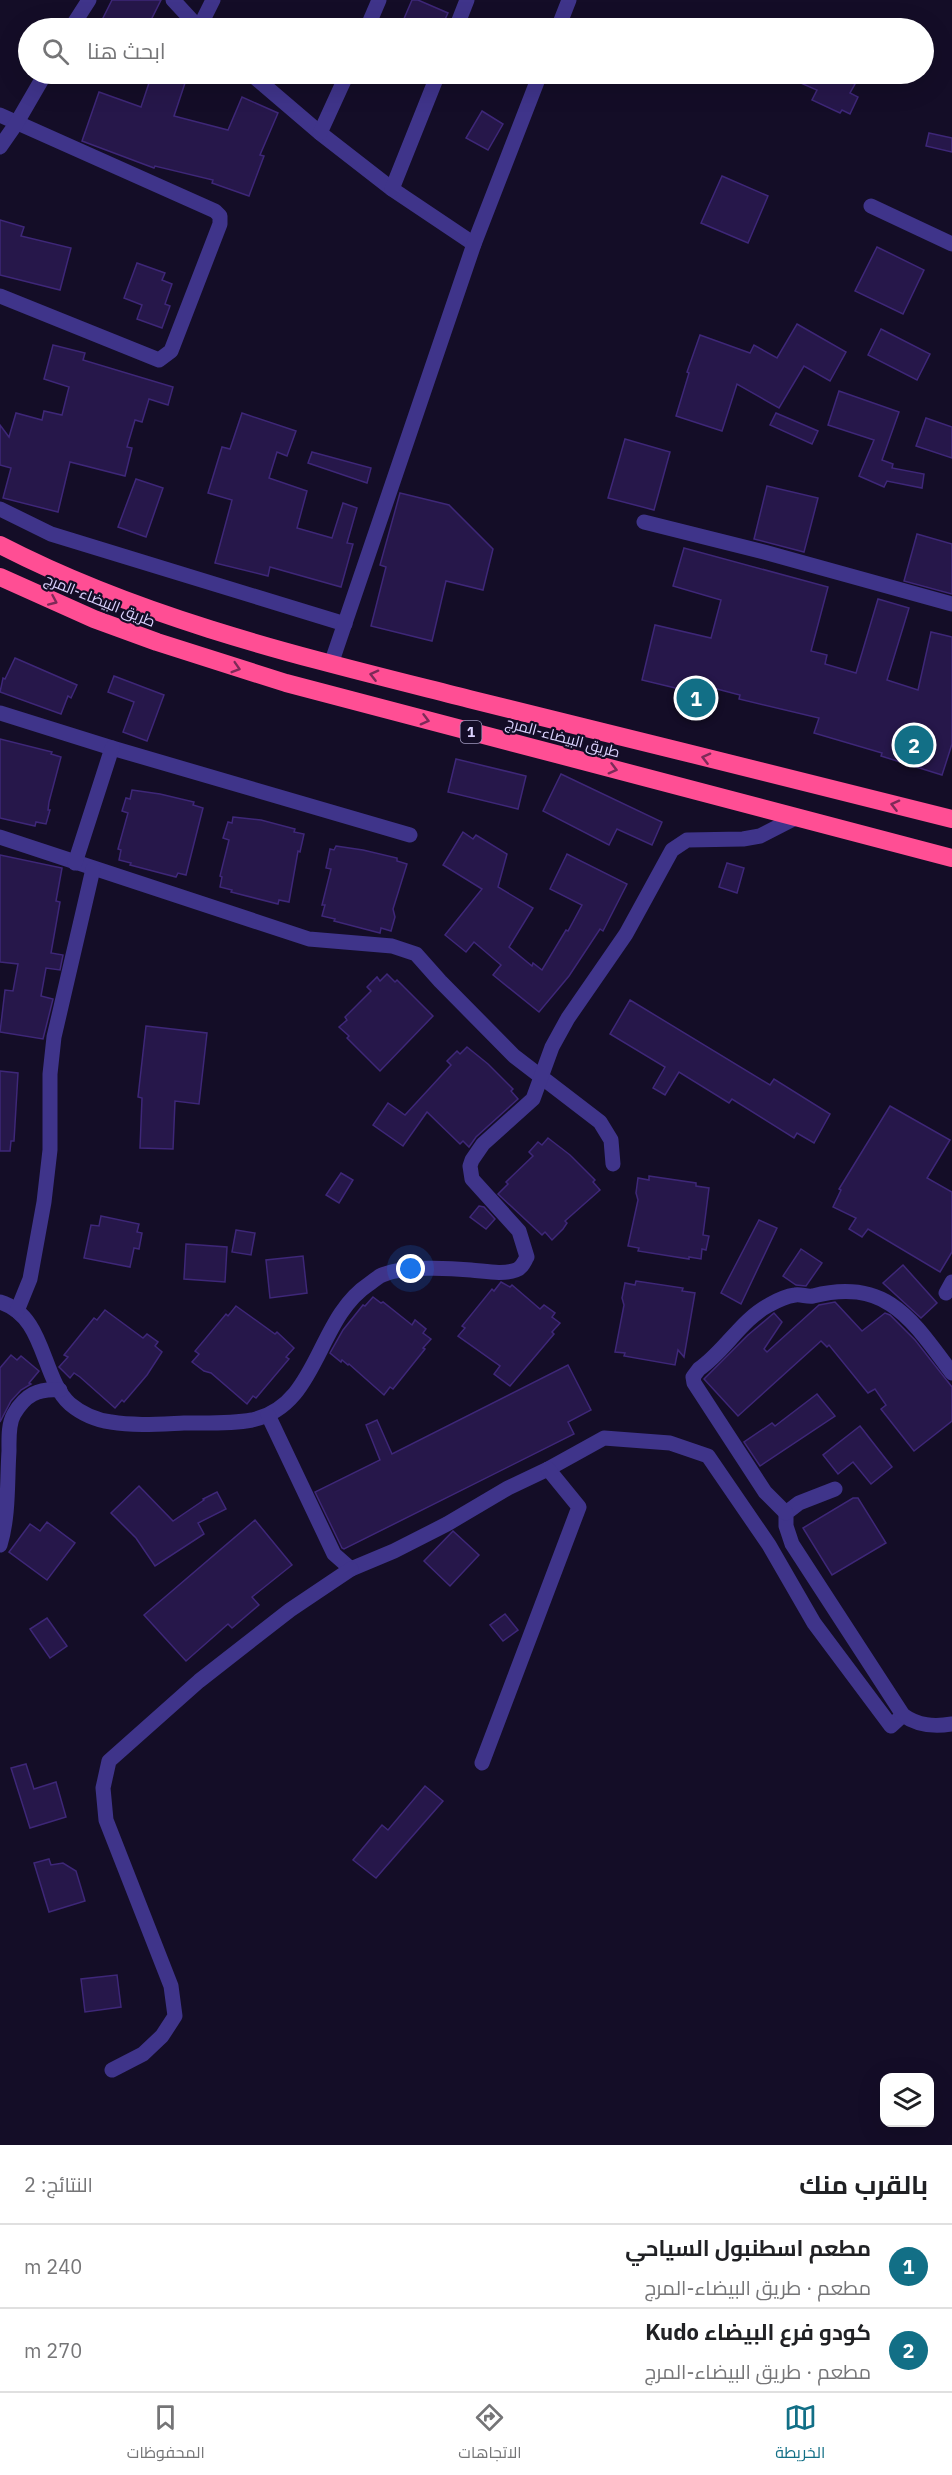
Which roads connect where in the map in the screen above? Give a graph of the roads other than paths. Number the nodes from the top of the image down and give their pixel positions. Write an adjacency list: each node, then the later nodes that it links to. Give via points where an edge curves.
1 (89, 0): 7 (street)
2 (173, 0): 8 (street)
3 (213, 0): 9 (street)
4 (380, 0): 10 (street)
5 (467, 0): 11 (street)
6 (569, 0): 12 (street)
7 (77, 18)
8 (190, 18)
9 (204, 18)
10 (372, 18)
11 (460, 18)
12 (562, 18)
13 (39, 84): 19 (street)
14 (263, 84): 20 (street)
15 (342, 84): 20 (street)
16 (434, 84): 22 (street)
17 (536, 84): 24 (street)
18 (0, 115): 19 (street)
19 (16, 124): 21 (street); 26 (street, via 215,211 220,224 171,351 159,360)
20 (320, 133): 22 (street)
21 (0, 147)
22 (392, 189): 24 (street)
23 (871, 206): 25 (street)
24 (474, 244): 32 (street)
25 (952, 244)
26 (0, 296)
27 (0, 509): 32 (street, via 51,534)
28 (644, 522): 31 (street)
29 (0, 545): 33 (highway, طريق البيضاء-المرج / 1, via 139,606)
30 (0, 578): 36 (highway, طريق البيضاء-المرج / 1, one-way to 36, via 94,619 264,677)
31 (952, 604)
32 (345, 624): 33 (street)
33 (331, 664): 37 (highway, طريق البيضاء-المرج / 1, one-way to 33)
34 (0, 713): 35 (street)
35 (112, 748): 38 (street); 41 (street)
36 (796, 817): 40 (highway, طريق البيضاء-المرج / 1); 43 (street, via 760,836 687,840 672,850 626,934 568,1018)
37 (952, 819)
38 (410, 835)
39 (0, 837): 41 (street)
40 (952, 858)
41 (75, 863): 42 (street)
42 (93, 869): 43 (street, via 309,939 392,946 416,954 514,1056); 46 (street, via 54,1036 44,1202 30,1279)
43 (540, 1077): 44 (street, via 600,1122 611,1140); 49 (street, via 533,1099 483,1144 470,1166 477,1186 519,1231 527,1257 522,1267 498,1272 432,1268 385,1274 349,1301 336,1318 304,1384)
44 (613, 1164)
45 (0, 1302): 46 (street)
46 (17, 1311): 48 (street, via 33,1331)
47 (952, 1373): 52 (street, via 894,1304 880,1298 836,1290 810,1297 795,1295 769,1305 693,1377 765,1492)
48 (60, 1390): 49 (street, via 69,1403 87,1416 111,1422 236,1422); 53 (street, via 36,1391 12,1416)
49 (268, 1415): 54 (street, via 334,1554)
50 (548, 1469): 54 (street, via 394,1551); 55 (street, via 604,1438 670,1443 708,1456 769,1545 814,1623 891,1726); 57 (street, via 579,1507)
51 (835, 1489): 52 (street, via 799,1503)
52 (786, 1513): 55 (street, via 792,1544)
53 (0, 1545)
54 (351, 1569): 58 (street, via 290,1610 199,1681 109,1761 103,1788 106,1820 171,1986 175,2016 143,2054)
55 (903, 1714): 56 (street, via 924,1725)
56 (952, 1724)
57 (482, 1763)
58 (112, 2070)

